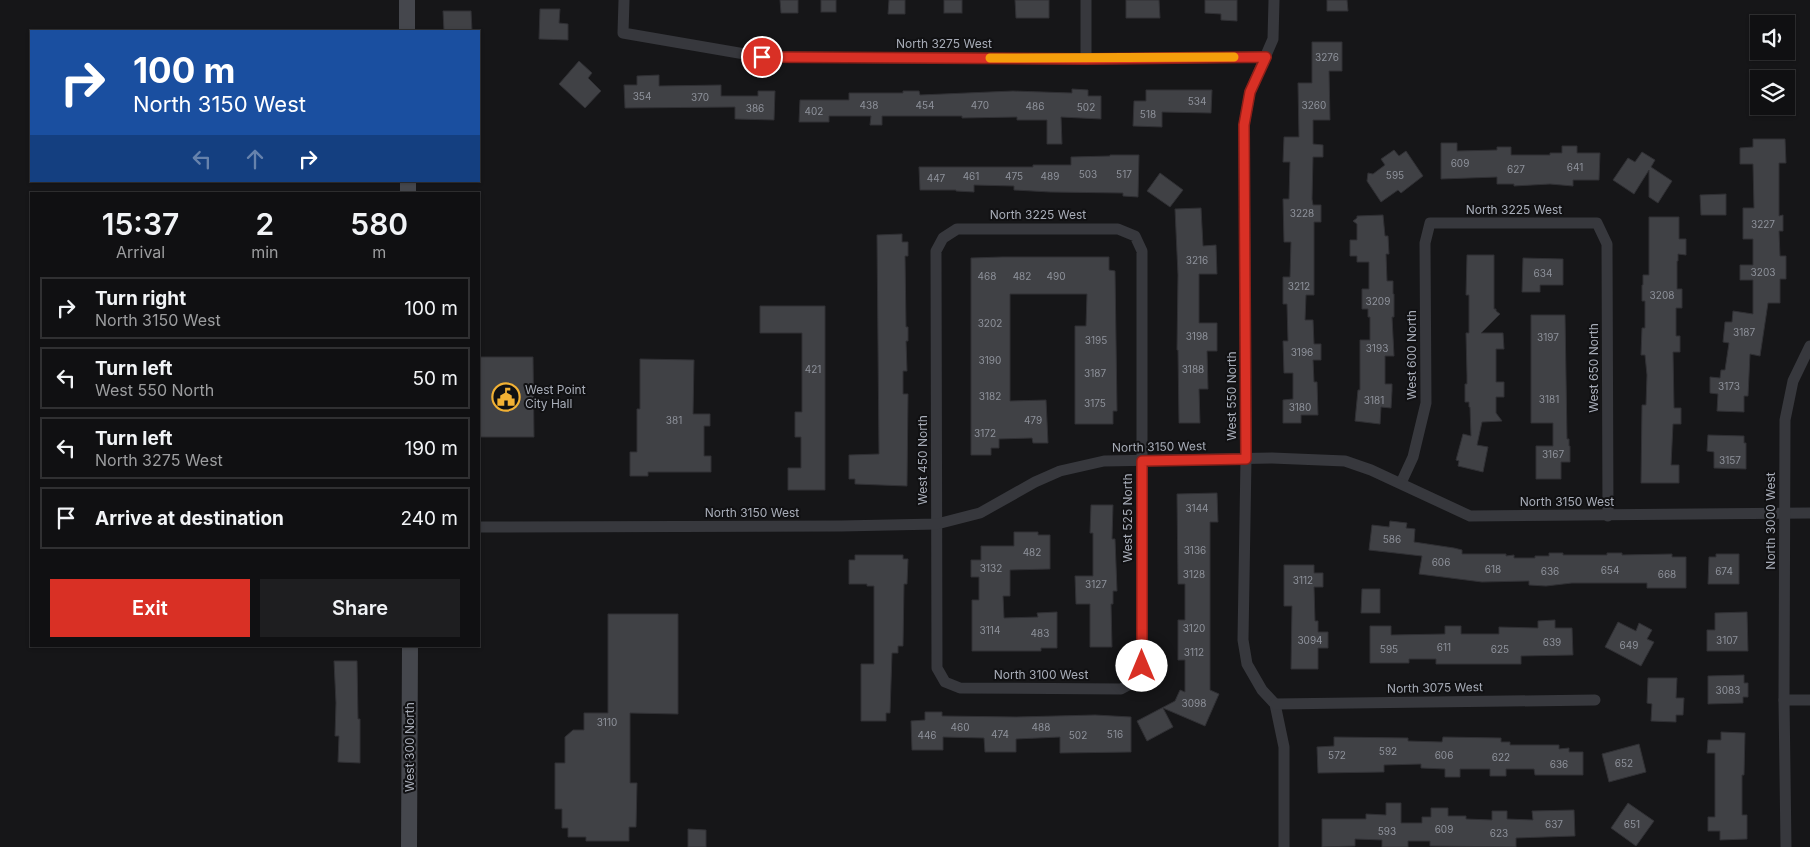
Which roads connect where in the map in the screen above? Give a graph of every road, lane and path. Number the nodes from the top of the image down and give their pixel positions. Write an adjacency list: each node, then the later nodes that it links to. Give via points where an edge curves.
1 (407, 0): 5 (main road)
2 (624, 0): 7 (street, North 3275 West, via 623,33 762,57)
3 (1086, 0): 7 (street)
4 (1274, 0): 6 (street, West 550 North, via 1274,39)
5 (407, 30)
6 (1266, 57): 7 (street, North 3275 West); 13 (street, West 550 North, via 1250,92 1244,125)
7 (1086, 59)
8 (1430, 223): 9 (street, North 3225 West); 15 (street, West 600 North, via 1425,243 1426,403 1413,457)
9 (1597, 223): 18 (street, West 650 North, via 1607,244)
10 (1135, 236): 11 (street, North 3225 West, via 1118,229 967,229 957,230); 14 (street, West 525 North, via 1142,251)
11 (943, 238): 19 (street, West 450 North, via 936,251)
12 (1810, 346): 16 (street, North 3000 West, via 1793,381 1785,420)
13 (1246, 459): 14 (street, North 3150 West); 15 (street, North 3150 West, via 1345,461); 27 (street, West 550 North, via 1243,640 1247,664 1262,690)
14 (1142, 461): 19 (street, North 3150 West, via 1104,461 1060,471 980,513); 22 (street, West 525 North, via 1142,666)
15 (1401, 483): 18 (street, North 3150 West, via 1470,516)
16 (1786, 513): 17 (street, North 3150 West); 18 (street, North 3150 West); 25 (street, North 3000 West)
17 (1810, 513)
18 (1608, 516)
19 (937, 524): 20 (street, North 3150 West); 23 (street, West 450 North, via 937,668)
20 (480, 527)
21 (410, 647): 28 (main road, West 300 North)
22 (1136, 681): 23 (street, North 3100 West, via 1121,689 960,688)
23 (945, 682)
24 (1595, 700): 27 (street, North 3075 West)
25 (1784, 700): 26 (street); 30 (street, North 3000 West)
26 (1810, 700)
27 (1275, 704): 29 (street, West 550 North, via 1284,747)
28 (409, 847)
29 (1284, 847)
30 (1786, 847)

